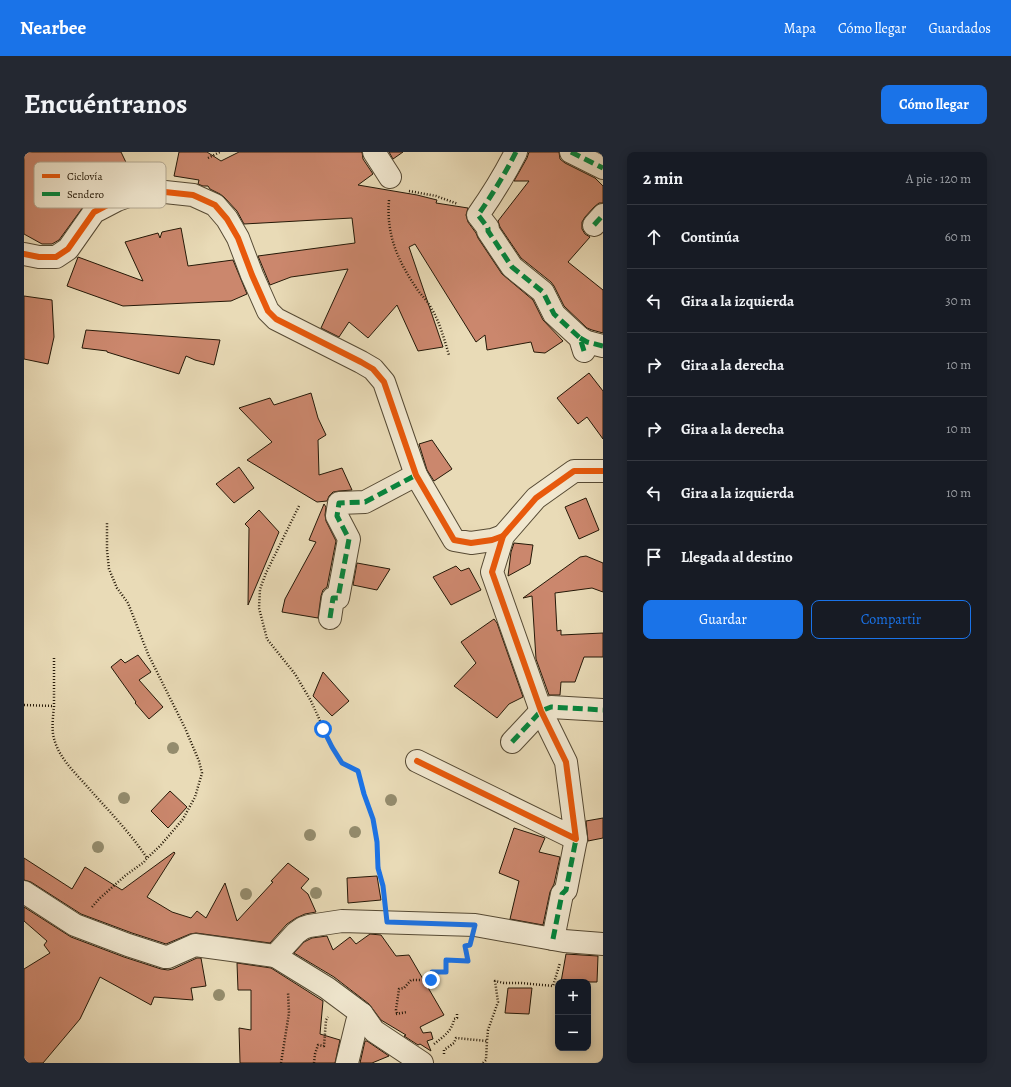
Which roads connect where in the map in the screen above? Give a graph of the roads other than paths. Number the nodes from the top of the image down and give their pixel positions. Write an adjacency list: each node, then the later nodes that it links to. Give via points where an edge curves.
1 (374, 152): 5 (street)
2 (516, 152): 9 (street, via 495,191 478,215 512,267 543,292 554,314)
3 (571, 152): 4 (street)
4 (603, 168)
5 (390, 177)
6 (166, 192): 11 (street, via 193,195 215,204 238,238 268,310 276,319 373,369 384,382)
7 (102, 208): 8 (street, via 94,212 68,249 56,257)
8 (24, 254)
9 (589, 345)
10 (603, 471): 12 (street, via 574,471 536,498)
11 (416, 475): 12 (street, via 454,540 471,543); 13 (street, via 365,502 339,503 337,516 349,539 338,598 333,598)
12 (504, 536): 15 (street, via 492,572)
13 (330, 618)
14 (603, 710): 15 (street, via 551,707)
15 (541, 711): 16 (street); 18 (street, via 566,762)
16 (512, 742)
17 (417, 761): 18 (street)
18 (576, 839): 20 (street, via 566,890 562,894)
19 (24, 892): 22 (street, via 75,925 165,957 195,945)
20 (558, 940): 21 (street); 22 (street, via 475,925 342,921 303,928 296,933)
21 (603, 944)
22 (281, 959): 23 (street)
23 (362, 1014): 24 (street, via 374,1030); 25 (street, via 357,1022)
24 (421, 1062)
25 (347, 1063)

